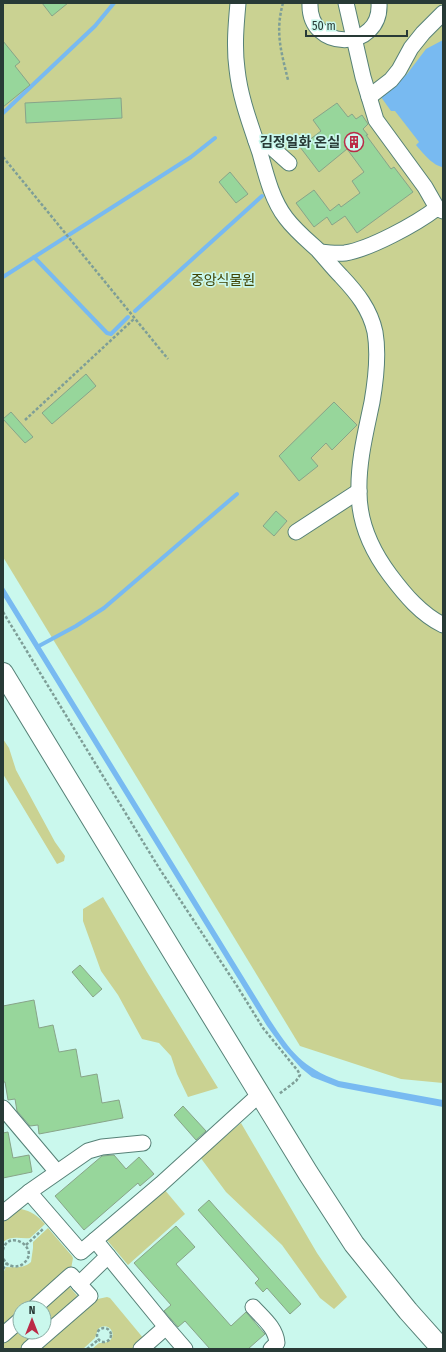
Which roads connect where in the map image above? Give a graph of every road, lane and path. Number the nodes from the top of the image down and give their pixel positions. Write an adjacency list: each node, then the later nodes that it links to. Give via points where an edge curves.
1 (238, 3): 10 (street, via 235,50 237,71)
2 (283, 3): 8 (path, via 279,35)
3 (310, 3): 7 (street, via 314,23 319,29 337,40)
4 (346, 3): 7 (street)
5 (379, 3): 7 (street, via 380,10 374,25)
6 (443, 14): 9 (street, via 411,48 391,80)
7 (354, 39): 9 (street)
8 (288, 80)
9 (369, 97): 13 (street, via 376,120)
10 (256, 141): 12 (street, via 270,146); 14 (street, via 279,206 286,218)
11 (3, 157): 15 (path)
12 (289, 163)
13 (440, 210): 14 (street, via 378,242 345,253)
14 (320, 252): 18 (street, via 358,295 371,318 375,332 375,382 362,453)
15 (134, 318): 16 (path); 17 (path)
16 (168, 358)
17 (25, 420)
18 (359, 491): 19 (street); 21 (street, via 367,533 381,562 418,607)
19 (296, 532)
20 (3, 612): 23 (path, via 159,868 263,1028 298,1071 300,1075 296,1080)
21 (443, 626)
22 (3, 673): 23 (main road)
23 (263, 1100): 30 (street); 49 (main road, via 354,1244)
24 (3, 1108): 26 (street)
25 (143, 1143): 26 (street, via 88,1151)
26 (57, 1172): 27 (street)
27 (29, 1192): 28 (street); 29 (street)
28 (3, 1213)
29 (53, 1220): 30 (street, via 81,1252); 31 (path)
30 (95, 1240): 33 (street)
31 (26, 1245): 32 (path, via 16,1240 7,1243); 35 (path, via 28,1254 24,1263 14,1266)
32 (3, 1250)
33 (108, 1256): 37 (street); 41 (street)
34 (3, 1258): 35 (path)
35 (7, 1263): 36 (path)
36 (3, 1270)
37 (79, 1284): 38 (street, via 71,1275); 44 (street, via 90,1296)
38 (43, 1300)
39 (253, 1307): 48 (street, via 276,1334 277,1343)
40 (12, 1327): 42 (street)
41 (166, 1327): 46 (street); 47 (street)
42 (3, 1335)
43 (98, 1340): 43 (path, via 109,1341 112,1334 110,1330 99,1329); 45 (path)
44 (29, 1349)
45 (87, 1349)
46 (141, 1349)
47 (185, 1349)
48 (271, 1349)
49 (442, 1349)

